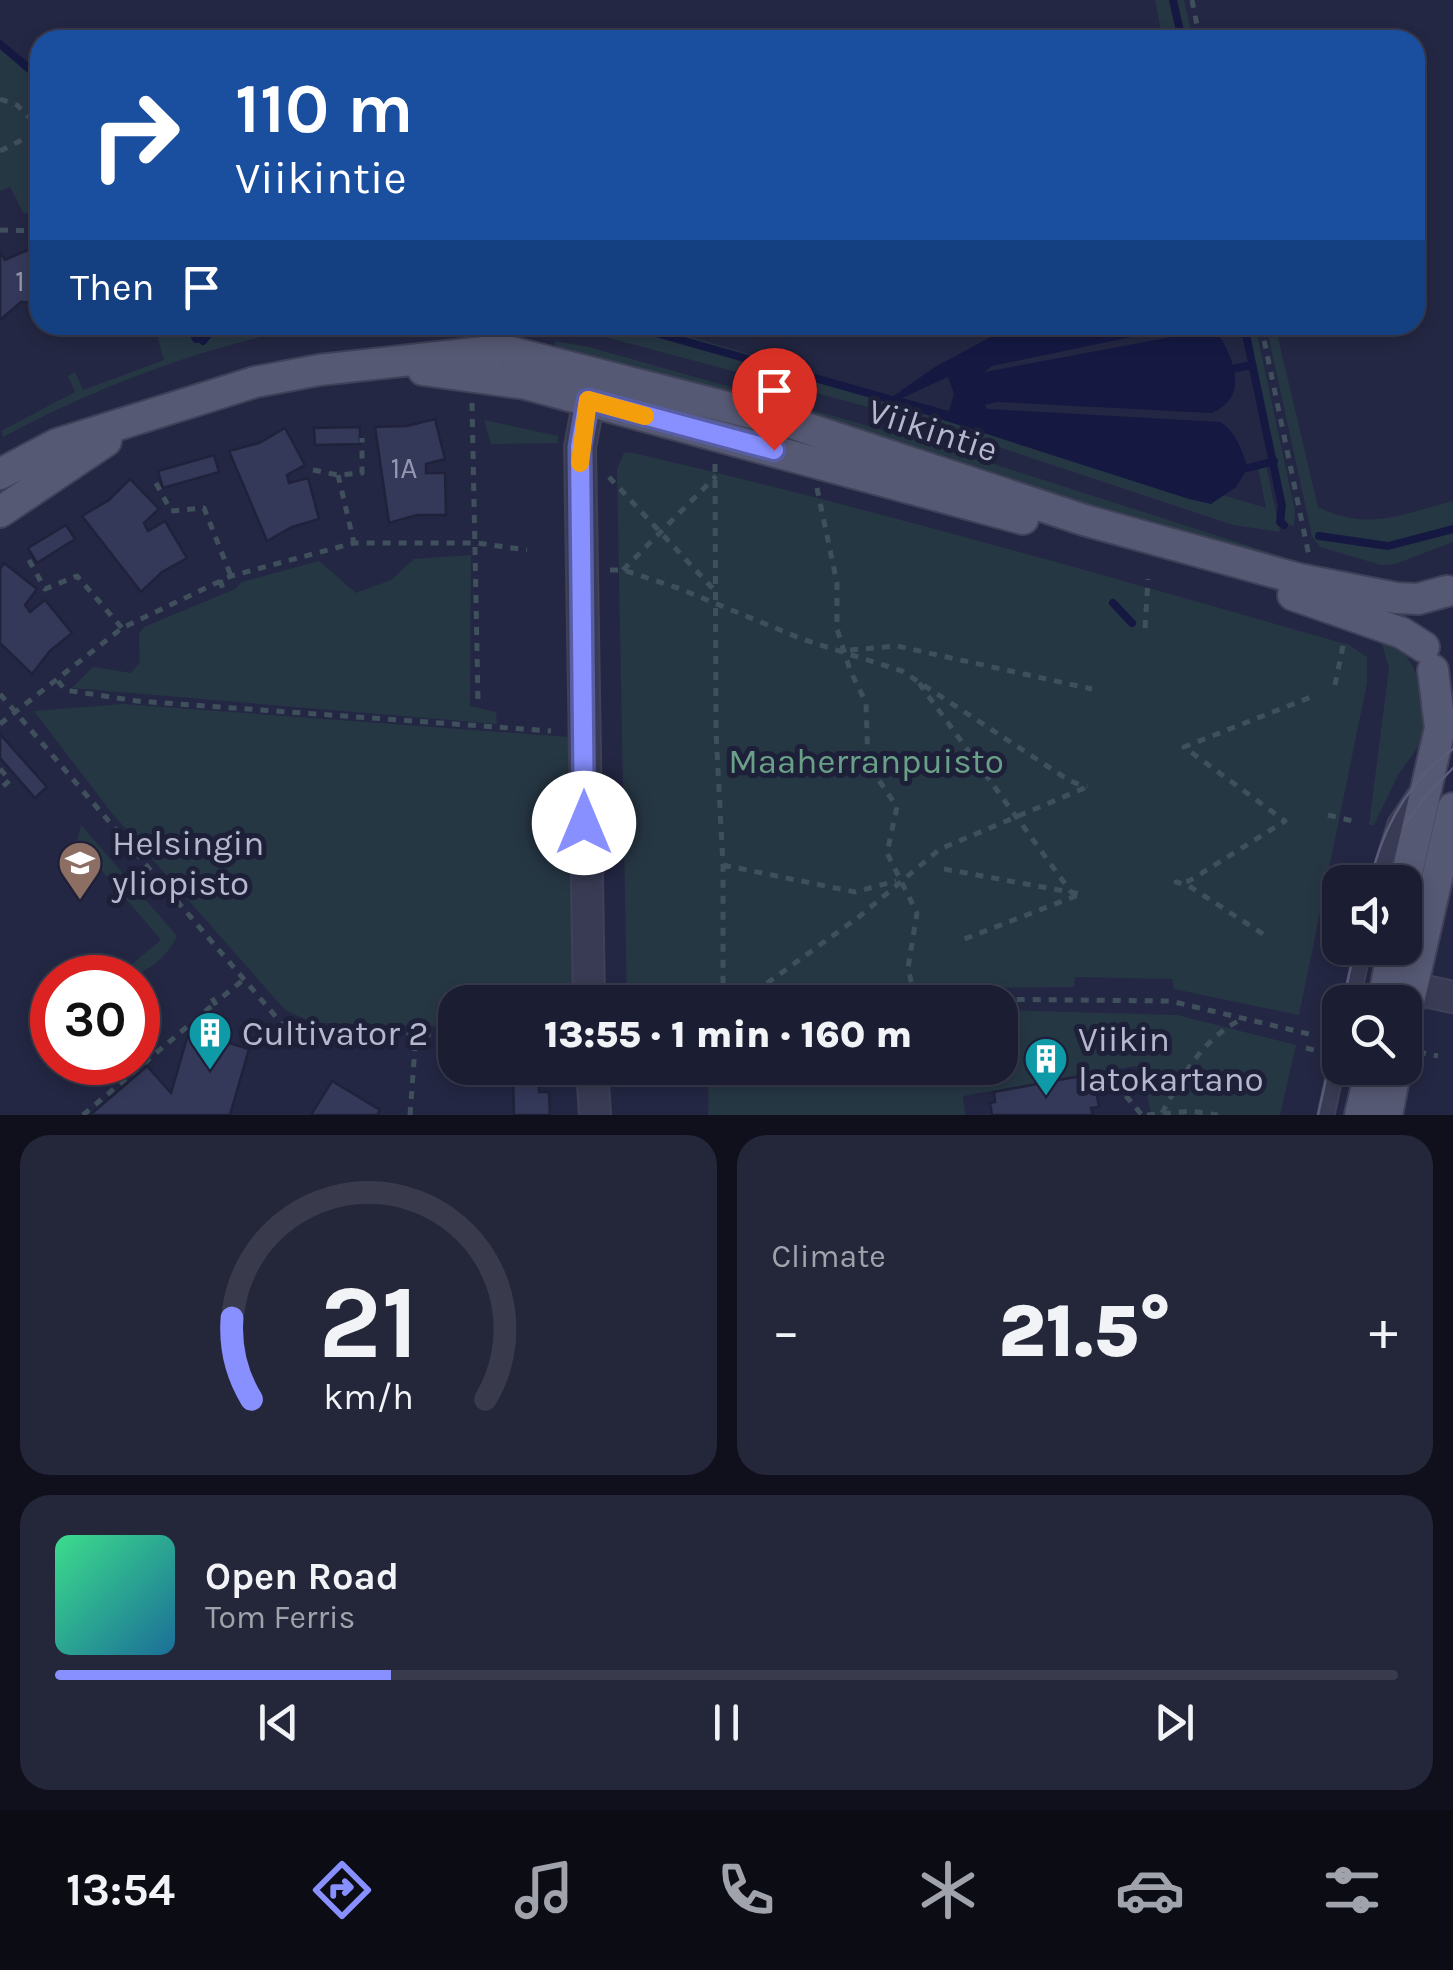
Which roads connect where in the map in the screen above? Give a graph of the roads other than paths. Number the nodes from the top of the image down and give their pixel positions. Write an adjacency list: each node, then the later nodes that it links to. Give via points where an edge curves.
1 (592, 386): 2 (main road, Viikintie, via 503,350 268,379 137,422); 3 (main road, Viikintie, via 794,424 1084,520 1299,580 1396,598); 4 (main road, Viikintie, via 1282,591 1402,632); 9 (street, via 580,447)
2 (6, 488)
3 (1450, 590): 4 (main road, via 1426,622)
4 (1437, 669): 5 (main road)
5 (1441, 769): 7 (lane, via 1396,824); 8 (main road)
6 (1453, 808): 10 (main road)
7 (1383, 865)
8 (1410, 865)
9 (589, 985)
10 (1396, 985)
11 (1422, 994): 12 (street)
12 (1453, 997)
13 (593, 1085): 17 (street)
14 (1332, 1085): 18 (lane)
15 (1367, 1085): 19 (main road)
16 (1393, 1085): 20 (main road)
17 (595, 1115)
18 (1326, 1115)
19 (1360, 1115)
20 (1388, 1115)

